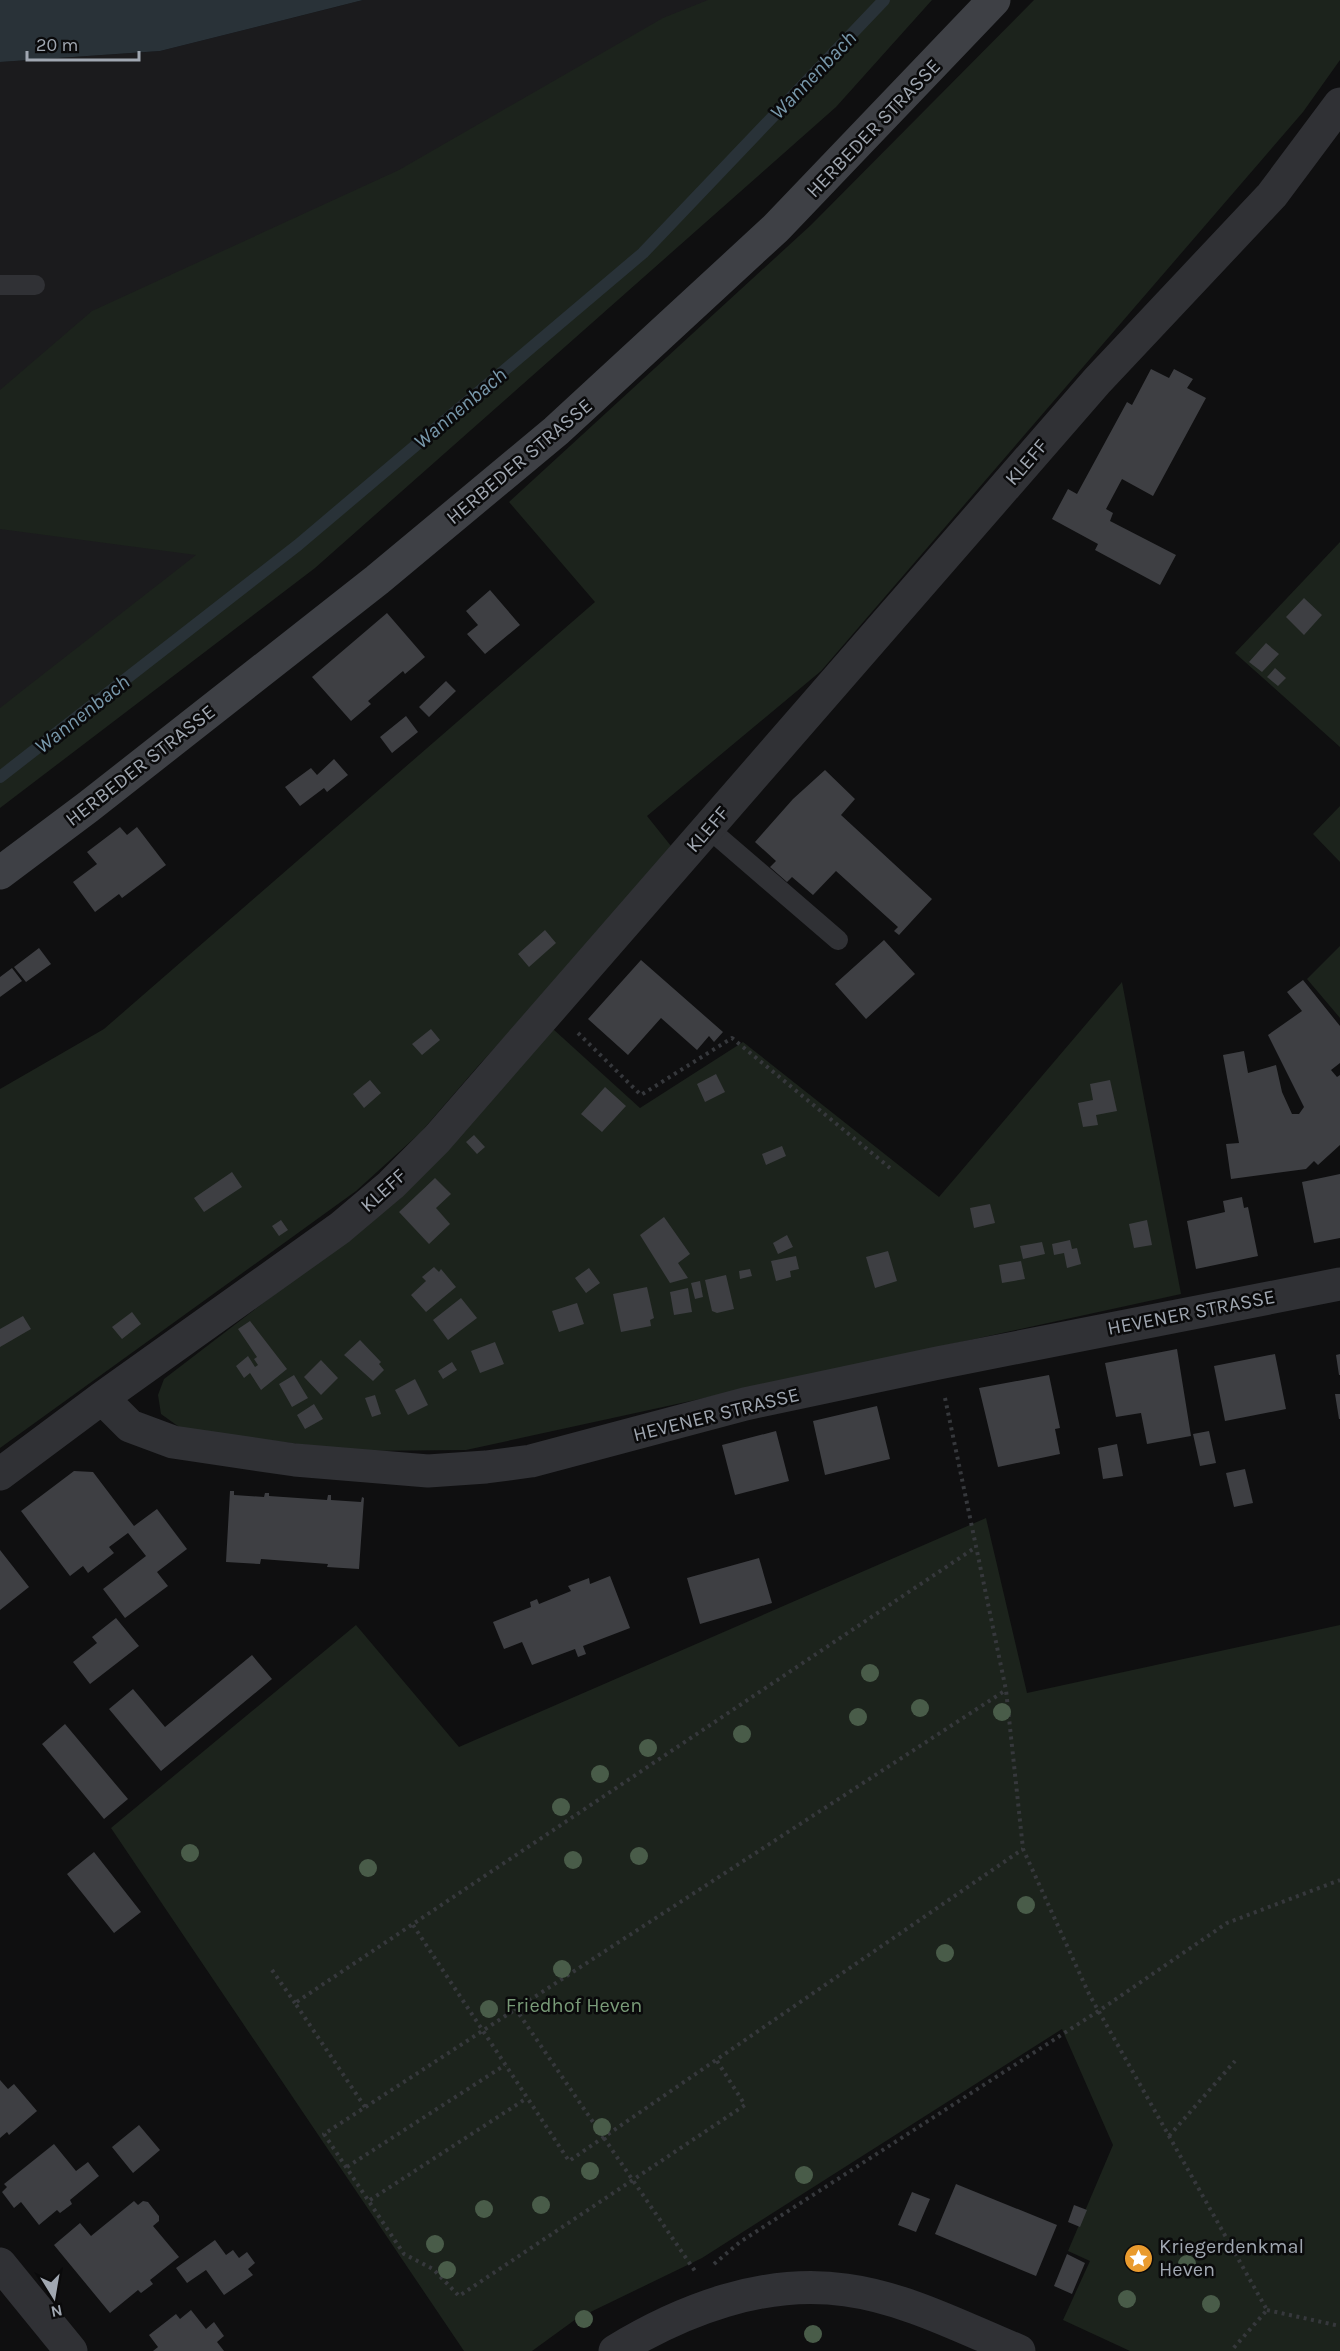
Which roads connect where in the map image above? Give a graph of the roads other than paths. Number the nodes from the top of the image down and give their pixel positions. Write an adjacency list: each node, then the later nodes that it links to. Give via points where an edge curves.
1 (994, 0): 6 (main road, HERBEDER STRASSE, via 776,228 556,431 377,580)
2 (1340, 104): 5 (street, KLEFF, via 1272,195 1097,381)
3 (0, 285): 4 (lane)
4 (35, 285)
5 (708, 828): 7 (lane); 9 (street, KLEFF, via 437,1139 390,1185 340,1228)
6 (0, 873)
7 (838, 940)
8 (1340, 1284): 9 (street, HEVENER STRASSE, via 745,1404 531,1461 429,1471 295,1460 173,1442 130,1426)
9 (102, 1398): 10 (street, KLEFF)
10 (0, 1474)
11 (0, 2264): 12 (street)
12 (71, 2351)
13 (615, 2351): 14 (street, via 648,2331 697,2310 770,2290 812,2287 846,2290 913,2307)
14 (1018, 2351)

